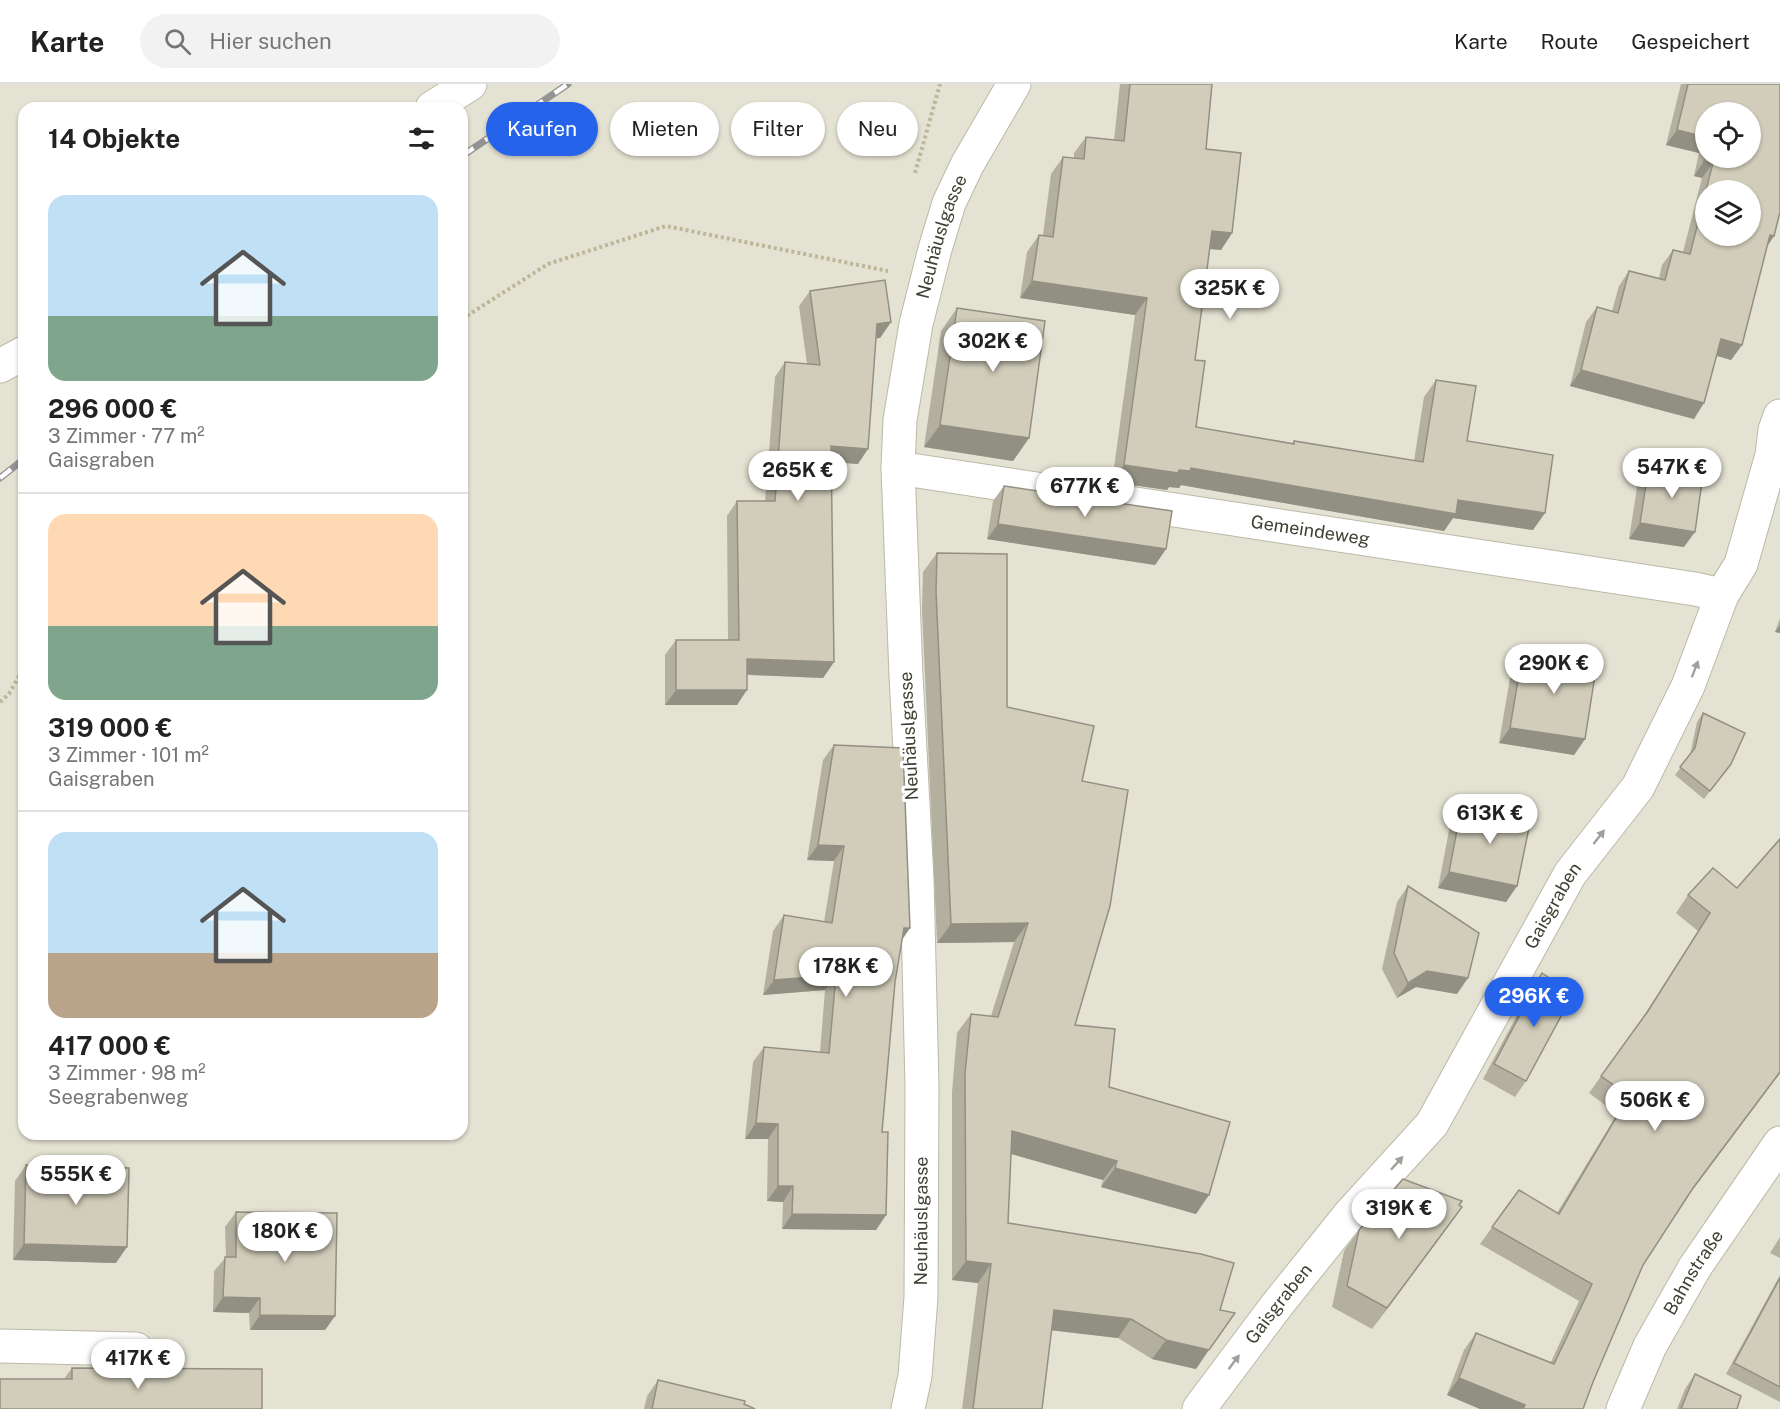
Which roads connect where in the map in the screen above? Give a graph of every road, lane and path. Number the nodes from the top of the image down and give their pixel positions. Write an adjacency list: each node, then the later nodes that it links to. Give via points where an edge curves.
1 (470, 84): 3 (street)
2 (1014, 84): 9 (street, Neuhäuslgasse, via 967,165 934,249 902,409)
3 (442, 102)
4 (892, 272): 5 (path, via 666,226 548,264)
5 (468, 315)
6 (18, 356): 7 (street)
7 (0, 366)
8 (1780, 416): 10 (street, Gaisgraben, via 1741,564)
9 (898, 468): 10 (street, Gemeindeweg); 16 (street, Neuhäuslgasse, via 917,879 922,1086 921,1297 915,1376)
10 (1722, 595): 17 (street, Gaisgraben, one-way to 10, via 1328,1241 1432,1124 1570,874 1638,787 1688,686)
11 (18, 678): 12 (path)
12 (0, 702)
13 (1780, 1143): 18 (street, Bahnstraße, via 1695,1267 1650,1346)
14 (0, 1346): 15 (street)
15 (136, 1348)
16 (908, 1409)
17 (1199, 1409)
18 (1623, 1409)

